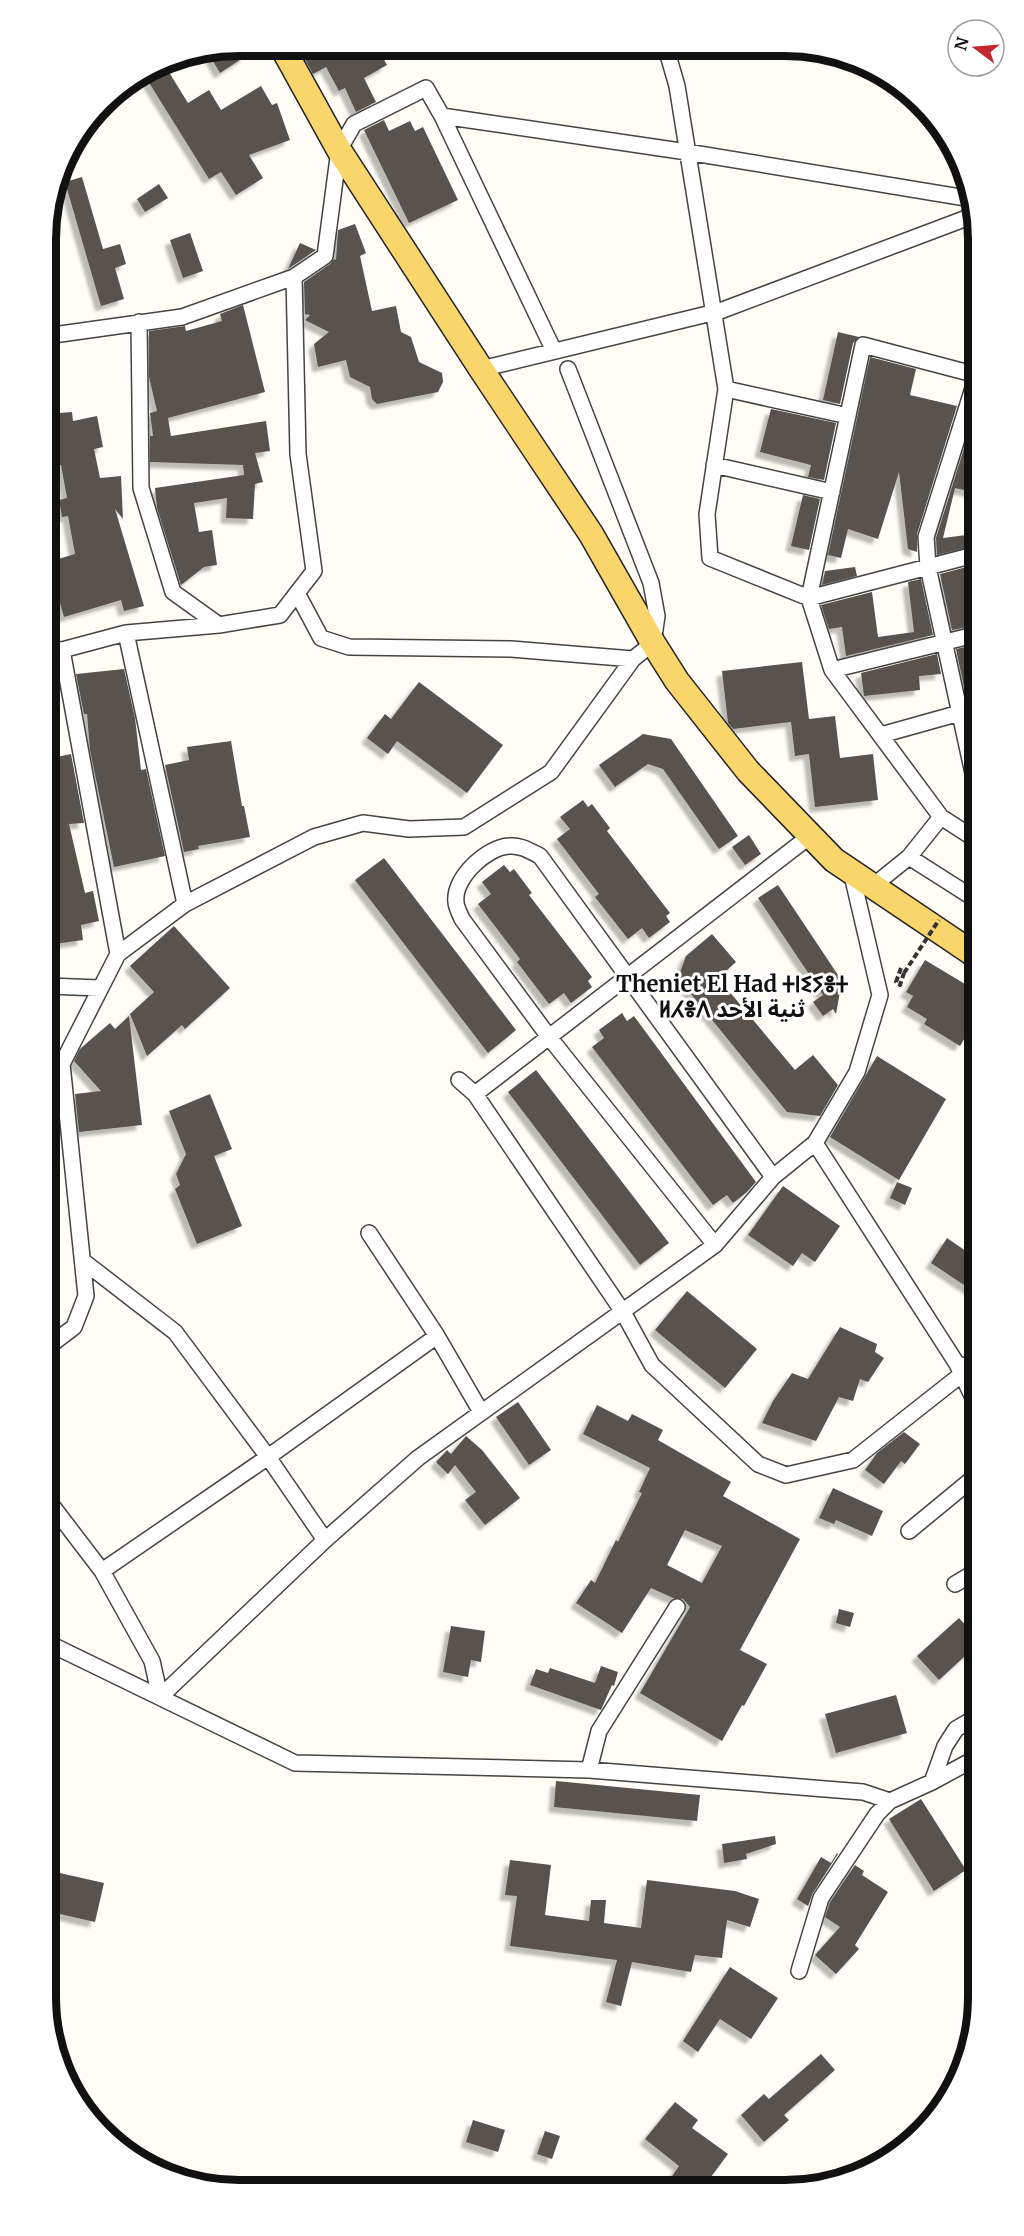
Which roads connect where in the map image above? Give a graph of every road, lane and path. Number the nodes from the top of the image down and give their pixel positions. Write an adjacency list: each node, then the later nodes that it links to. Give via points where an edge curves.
1 (287, 56): 4 (main road)
2 (668, 56): 5 (street)
3 (442, 116): 4 (street, via 426,88 354,124); 5 (street); 12 (street)
4 (339, 150): 8 (street, via 325,256); 13 (main road)
5 (687, 152): 6 (street); 9 (street)
6 (963, 198)
7 (967, 218): 9 (street)
8 (294, 277): 10 (street, via 182,317); 23 (street, via 298,454 314,571)
9 (712, 313): 12 (street); 16 (street)
10 (139, 322): 11 (street); 25 (street, via 141,488 173,592)
11 (56, 334)
12 (554, 351): 13 (street)
13 (481, 369): 29 (main road, via 591,534)
14 (568, 369): 29 (street, via 651,583 657,616)
15 (968, 373): 18 (street, via 863,345)
16 (726, 389): 18 (street); 19 (street)
17 (968, 404): 22 (street, via 926,537)
18 (848, 416): 20 (street)
19 (714, 465): 20 (street); 24 (street, via 707,514 710,558)
20 (832, 492): 24 (street)
21 (968, 557): 22 (street)
22 (928, 567): 24 (street); 28 (street)
23 (297, 592): 25 (street, via 280,615); 32 (street, via 321,638 349,647 511,649)
24 (809, 598): 33 (street)
25 (219, 626): 26 (street)
26 (126, 633): 30 (street); 43 (street)
27 (968, 636): 28 (street)
28 (944, 642): 33 (street); 34 (street)
29 (653, 643): 32 (street); 38 (main road, via 748,771)
30 (56, 650)
31 (56, 655): 46 (street)
32 (633, 659): 43 (street, via 551,772 464,827 409,829 363,823 343,828 314,837)
33 (832, 669): 35 (street)
34 (967, 711): 35 (street)
35 (881, 735): 36 (street)
36 (941, 817): 37 (street); 39 (street)
37 (968, 834)
38 (810, 836): 40 (main road); 48 (street)
39 (909, 857): 41 (street); 42 (street)
40 (851, 872): 41 (main road); 54 (street, via 880,995 857,1072)
41 (873, 886): 45 (main road)
42 (968, 895)
43 (185, 904): 46 (street)
44 (939, 920): 47 (path, bridge, via 900,985 896,982)
45 (968, 950)
46 (118, 954): 50 (street)
47 (901, 968)
48 (628, 976): 51 (street); 51 (street, via 540,856 524,848 499,848 467,870 459,884 456,902 462,919); 55 (street)
49 (56, 986): 50 (street)
50 (100, 988): 58 (street, via 62,1064)
51 (549, 1037): 53 (street); 57 (street)
52 (459, 1080): 53 (street)
53 (475, 1094): 59 (street)
54 (815, 1143): 55 (street); 62 (street)
55 (773, 1177): 57 (street)
56 (369, 1233): 60 (street)
57 (715, 1245): 59 (street)
58 (83, 1261): 61 (street, via 86,1296 74,1327); 64 (street, via 175,1332)
59 (623, 1312): 62 (street, via 652,1365 758,1464 786,1475 853,1460); 63 (street)
60 (437, 1336): 63 (street); 64 (street)
61 (56, 1341)
62 (965, 1369)
63 (481, 1412): 68 (street, via 418,1458)
64 (268, 1457): 68 (street); 69 (street)
65 (968, 1482): 67 (street)
66 (56, 1511): 69 (street)
67 (909, 1531)
68 (325, 1540): 74 (street)
69 (102, 1571): 74 (street, via 152,1661)
70 (968, 1576): 71 (street)
71 (955, 1584)
72 (677, 1607): 77 (street, via 599,1731)
73 (56, 1647): 74 (street)
74 (160, 1697): 77 (street, via 295,1763)
75 (968, 1722): 78 (street, via 956,1730 945,1746)
76 (968, 1762): 78 (street)
77 (589, 1770): 79 (street, via 863,1792)
78 (932, 1782): 79 (street)
79 (890, 1801): 80 (street, via 822,1898)
80 (799, 1971)

